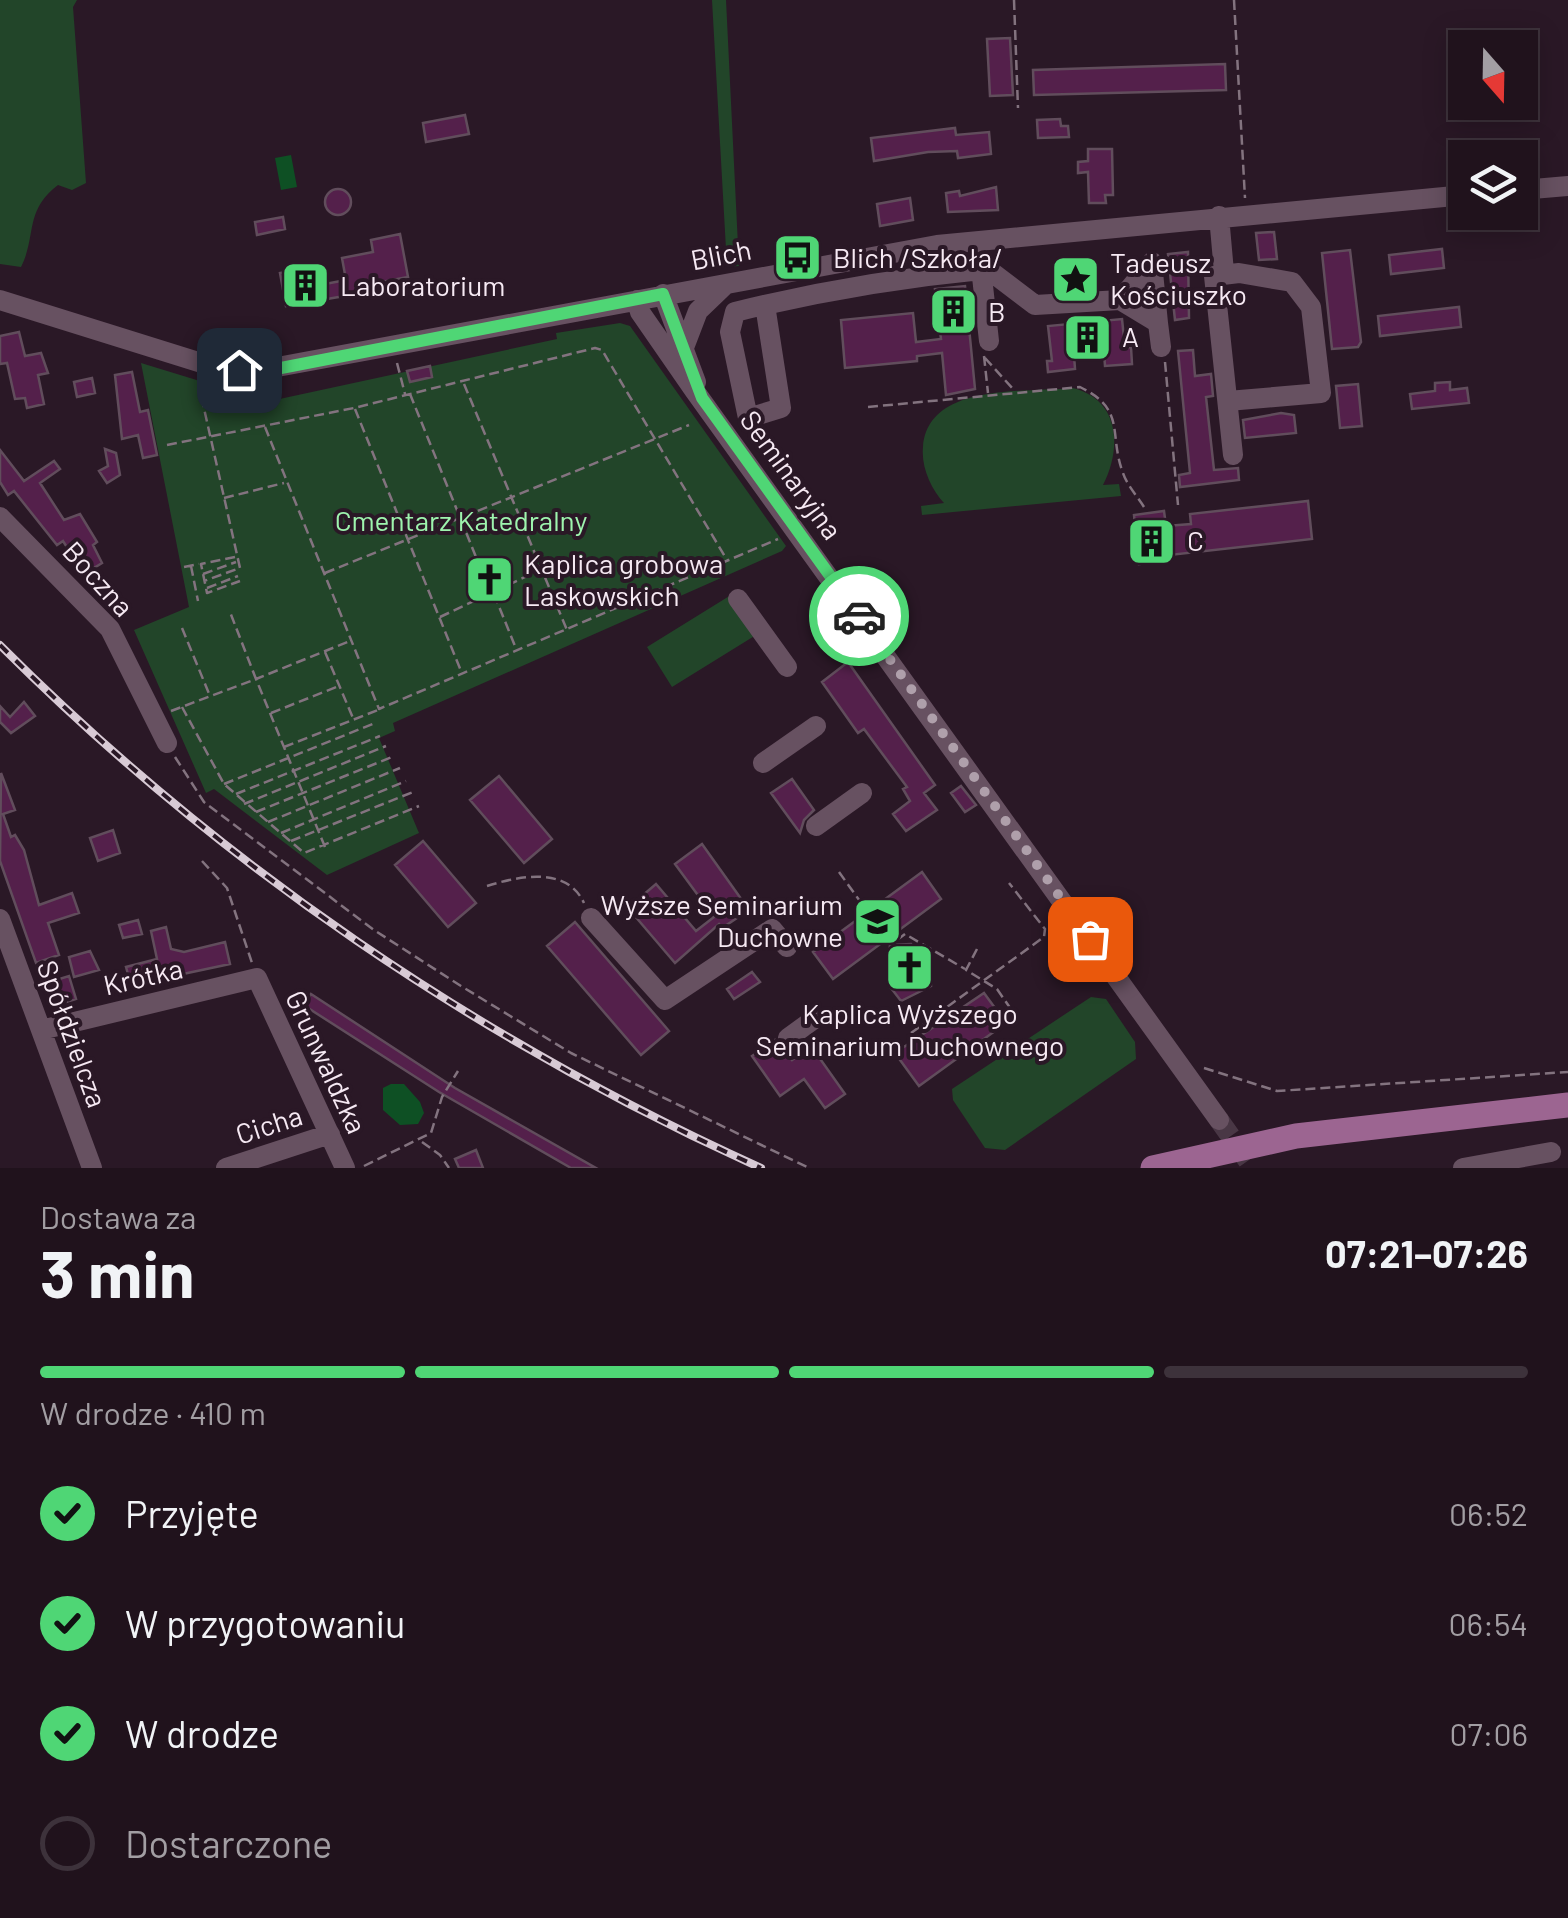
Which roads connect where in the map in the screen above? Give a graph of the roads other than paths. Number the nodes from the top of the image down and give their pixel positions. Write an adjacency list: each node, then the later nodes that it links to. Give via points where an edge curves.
1 (1568, 186): 2 (street)
2 (1538, 188)
3 (1448, 196): 4 (street, Blich)
4 (1219, 216): 5 (street, Blich); 7 (street)
5 (980, 240): 6 (street); 8 (street, Blich)
6 (981, 267): 12 (street, via 1035,306); 13 (street); 17 (street)
7 (1224, 272): 19 (street, via 1214,276); 19 (street, via 1292,282 1312,307 1321,393)
8 (730, 282): 9 (street, Blich); 15 (street, via 698,310)
9 (663, 294): 11 (street, Blich); 15 (street, Seminaryjna)
10 (0, 300): 11 (street, Blich, via 208,365 249,370)
11 (637, 300): 18 (street, Seminaryjna)
12 (1120, 300): 14 (street); 14 (street, via 1152,262)
13 (765, 304): 13 (street, via 781,408 748,418 730,321 736,312)
14 (1158, 324): 16 (street)
15 (684, 345): 18 (street, Seminaryjna)
16 (1160, 347)
17 (986, 349)
18 (702, 398): 37 (street, Seminaryjna, via 984,808)
19 (1228, 402): 20 (street)
20 (1233, 455)
21 (0, 517): 25 (street, Boczna, via 110,629)
22 (738, 599): 23 (street)
23 (787, 668)
24 (816, 726): 26 (street)
25 (166, 743)
26 (763, 763)
27 (862, 793): 28 (street)
28 (816, 826)
29 (592, 918): 31 (street, via 665,1000 772,929)
30 (0, 919): 34 (street, Spółdzielcza)
31 (786, 947)
32 (257, 978): 34 (street, Krótka); 38 (street, Grunwaldzka)
33 (813, 1020): 35 (street)
34 (42, 1030): 40 (street, Spółdzielcza)
35 (788, 1038)
36 (1555, 1106): 43 (main road, via 1296,1136)
37 (1219, 1120)
38 (330, 1134): 41 (street, Cicha); 42 (street, Grunwaldzka)
39 (1552, 1152): 44 (street)
40 (92, 1168)
41 (226, 1168)
42 (345, 1168)
43 (1153, 1168)
44 (1463, 1168)

